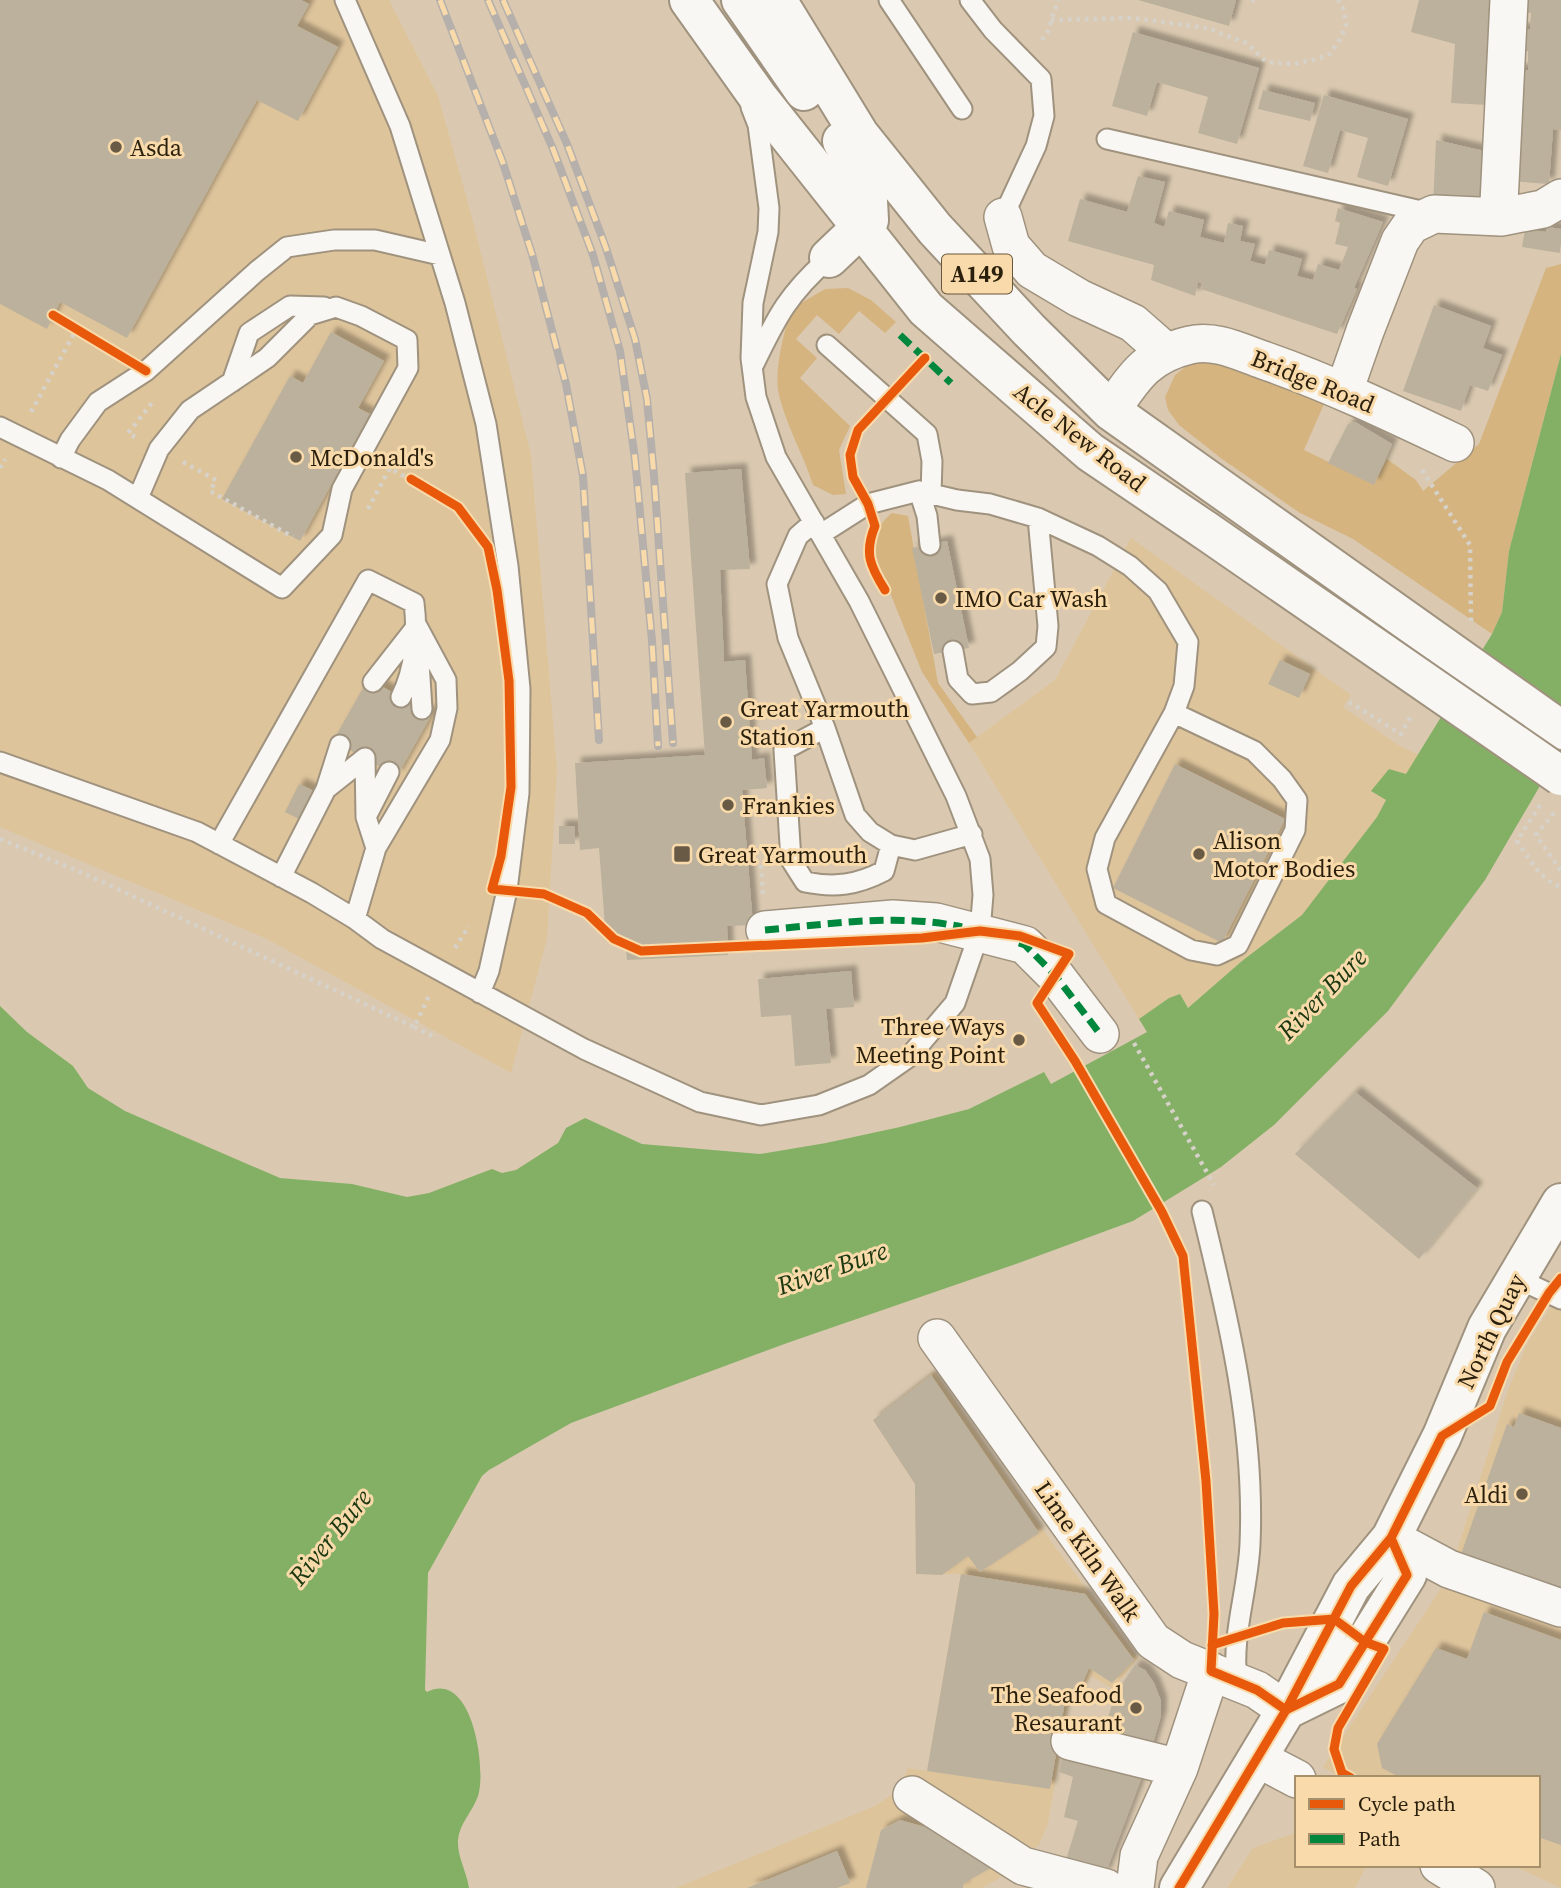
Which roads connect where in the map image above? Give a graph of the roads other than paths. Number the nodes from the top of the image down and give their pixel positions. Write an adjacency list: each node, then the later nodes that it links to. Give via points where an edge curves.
1 (345, 0): 18 (lane, via 400,126)
2 (690, 0): 8 (main road, Acle New Road / A149)
3 (741, 0): 15 (main road, A149, via 823,120 848,147 867,183)
4 (776, 0): 16 (main road, Acle New Road / A149, via 859,134)
5 (889, 0): 9 (lane)
6 (971, 0): 13 (lane, via 1041,79 1044,116 1036,146)
7 (1509, 0): 14 (street)
8 (735, 65): 15 (main road, Acle New Road / A149); 23 (lane, via 758,125 769,208 753,303)
9 (962, 109)
10 (1107, 139): 12 (lane)
11 (1561, 198): 14 (street, via 1543,209)
12 (1434, 214): 14 (street); 25 (street, via 1411,225 1400,241)
13 (1003, 217): 22 (street, via 1011,246 1032,270 1133,323)
14 (1501, 217)
15 (861, 218): 16 (main road, A149, via 874,203 899,205); 17 (main road); 20 (main road, Acle New Road / A149)
16 (935, 229): 26 (main road, Acle New Road / A149)
17 (825, 254): 20 (main road, A149, via 857,259 885,274); 23 (lane, via 777,316)
18 (440, 255): 29 (lane, via 375,240 287,247 146,371 97,402); 57 (lane, via 486,424 508,566 520,689 519,793 507,890)
19 (336, 307): 24 (lane, via 310,315 267,358); 24 (lane, via 290,306 249,333); 31 (lane, via 407,340 408,368 342,489 332,535 282,588)
20 (926, 309): 47 (main road, Acle New Road / A149, bridge, via 1090,452 1205,530)
21 (827, 345): 30 (lane, via 927,434 932,461)
22 (1166, 352): 25 (street, Bridge Road, via 1193,344 1221,345); 26 (street, Bridge Road, via 1133,376)
23 (752, 363): 33 (lane, via 755,397 776,457)
24 (232, 382): 31 (lane, via 190,410 159,449)
25 (1345, 391): 28 (street, Bridge Road)
26 (1111, 411): 42 (main road, Acle New Road / A149)
27 (9, 432): 29 (lane)
28 (1455, 443)
29 (61, 457): 31 (lane)
30 (925, 492): 32 (lane); 33 (lane, via 868,504); 34 (lane)
31 (138, 498)
32 (1038, 518): 36 (lane, via 1046,647 991,692 972,694 958,678); 40 (lane, via 1098,546 1130,566 1158,592 1188,642 1184,686)
33 (818, 528): 41 (lane, via 798,536 778,584 788,638); 49 (lane)
34 (930, 545)
35 (417, 626): 37 (lane); 38 (lane, via 409,681); 39 (lane); 50 (lane, via 414,603 368,580); 52 (lane, via 446,680 447,708 440,740)
36 (953, 651)
37 (373, 682)
38 (401, 697)
39 (422, 709)
40 (1174, 713): 40 (lane, via 1105,838 1097,869 1106,904 1191,950 1217,955 1238,944 1295,830 1297,800 1254,751)
41 (825, 728): 51 (lane, via 855,816); 51 (lane, via 784,750 791,860 805,882 825,886 862,882 884,871)
42 (1561, 730)
43 (340, 745): 46 (lane)
44 (0, 762): 50 (lane, via 197,832)
45 (388, 772): 48 (lane)
46 (326, 789): 48 (lane, via 366,758); 53 (lane)
47 (1555, 794)
48 (366, 817): 52 (lane)
49 (972, 834): 51 (lane, via 915,850); 56 (lane, via 983,895)
50 (219, 844): 53 (lane)
51 (891, 845)
52 (376, 848): 54 (lane)
53 (281, 877): 54 (lane)
54 (355, 919): 57 (lane)
55 (765, 930): 56 (street, via 893,919)
56 (980, 931): 57 (lane, via 955,1003 909,1058 869,1085 819,1105 761,1115 700,1102 584,1049); 58 (street, via 1025,944)
57 (480, 993)
58 (1115, 1036)
59 (1561, 1203): 61 (main road, North Quay)
60 (1202, 1211): 66 (lane, via 1235,1349 1247,1434 1250,1544 1237,1620 1235,1665)
61 (1516, 1278): 62 (lane); 64 (main road, North Quay, via 1487,1328 1442,1436)
62 (1561, 1299)
63 (937, 1338): 66 (street, Lime Kiln Walk, via 1153,1641 1182,1660)
64 (1391, 1538): 65 (street, via 1442,1566); 67 (main road, North Quay, via 1351,1586)
65 (1561, 1608)
66 (1224, 1677): 67 (street, Lime Kiln Walk, via 1257,1690); 70 (street)
67 (1286, 1710): 69 (main road, North Quay)
68 (1070, 1741): 70 (street)
69 (1257, 1758): 71 (street); 76 (main road, North Quay)
70 (1179, 1769): 75 (street, via 1139,1856)
71 (1295, 1778)
72 (912, 1795): 74 (street, via 1023,1866)
73 (1442, 1867): 77 (street)
74 (1107, 1888)
75 (1135, 1888)
76 (1179, 1888)
77 (1476, 1888)

